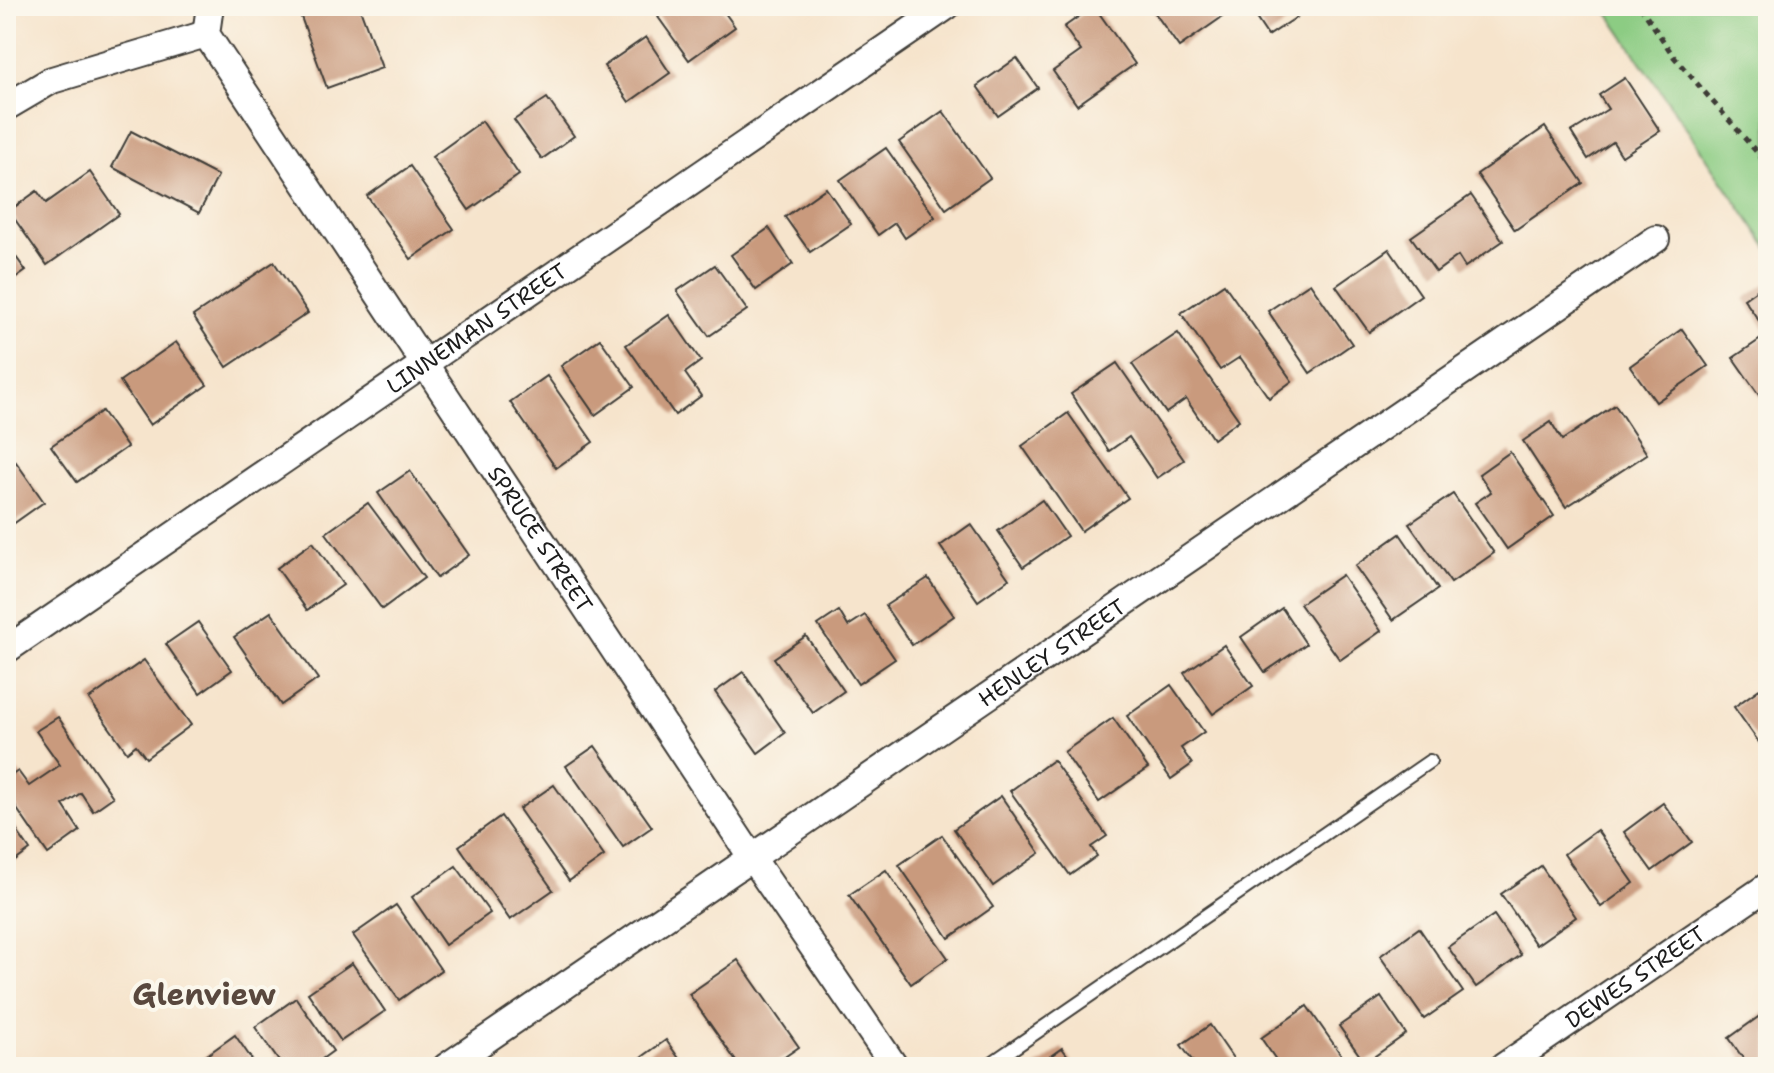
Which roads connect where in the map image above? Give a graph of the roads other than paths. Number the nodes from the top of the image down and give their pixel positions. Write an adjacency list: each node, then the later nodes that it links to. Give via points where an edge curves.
1 (210, 6): 3 (street)
2 (947, 6): 6 (street, LINNEMAN STREET)
3 (206, 34): 4 (street, via 52,80); 6 (street, SPRUCE STREET)
4 (6, 107)
5 (1656, 239): 9 (street, HENLEY STREET)
6 (425, 363): 7 (street, LINNEMAN STREET); 9 (street, SPRUCE STREET)
7 (6, 650)
8 (1430, 761): 13 (lane)
9 (752, 858): 11 (street, HENLEY STREET); 12 (street, SPRUCE STREET)
10 (1768, 886): 14 (street, DEWES STREET)
11 (446, 1067)
12 (895, 1067)
13 (986, 1067)
14 (1503, 1067)

